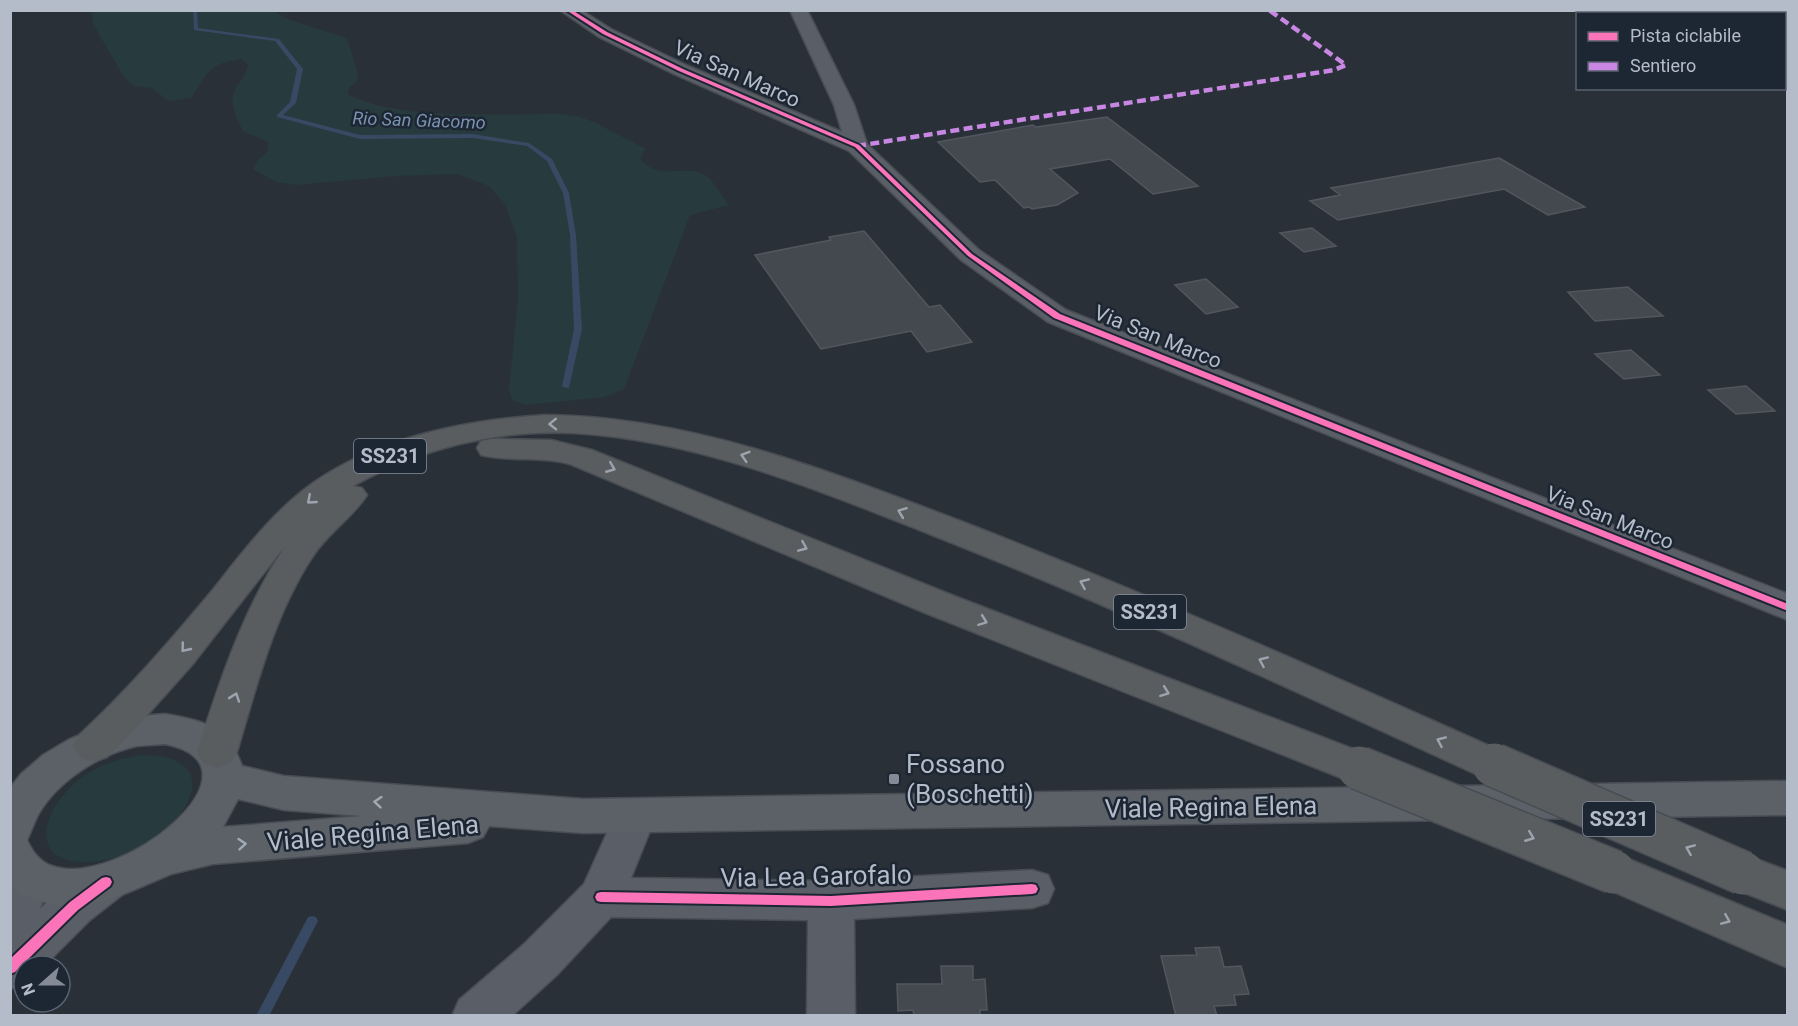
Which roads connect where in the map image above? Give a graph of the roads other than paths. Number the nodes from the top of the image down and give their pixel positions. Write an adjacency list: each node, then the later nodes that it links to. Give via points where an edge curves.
1 (798, 10): 3 (street, via 843,105)
2 (561, 13): 3 (street, Via San Marco)
3 (857, 146): 4 (street, Via San Marco, via 970,255 1058,316)
4 (1788, 608)
5 (93, 746): 6 (main road, SS231, via 118,736 168,730 206,741); 7 (main road, SS231); 16 (highway, SS231, one-way to 5, bridge, via 1022,557 800,473 720,448 658,433 569,424 497,429 398,452 314,496 273,537 172,664)
6 (221, 764): 10 (main road, Viale Regina Elena, one-way to 6, via 284,793 248,786); 12 (main road, SS231, via 219,796 207,818); 20 (highway, SS231, one-way to 20, bridge, via 253,644 278,585 311,532 328,514 358,490 407,466 473,450 550,449 610,468 936,603 1359,768)
7 (53, 770): 8 (main road, SS231); 13 (main road, SS231, via 20,807)
8 (10, 786)
9 (1788, 798): 11 (main road, Viale Regina Elena)
10 (584, 816): 11 (main road, Viale Regina Elena); 12 (main road, Viale Regina Elena, one-way to 10, via 213,846)
11 (635, 816): 17 (street)
12 (164, 857): 14 (main road, SS231)
13 (16, 858): 14 (main road, SS231, via 45,883 65,886); 19 (street)
14 (106, 882): 21 (street, via 74,906)
15 (1032, 889): 18 (street, Via Lea Garofalo)
16 (1788, 891)
17 (601, 897): 18 (street, Via Lea Garofalo); 22 (street, via 540,960)
18 (831, 901): 23 (street, Via Lea Garofalo)
19 (10, 928)
20 (1788, 947)
21 (10, 969)
22 (476, 1016)
23 (831, 1016)

